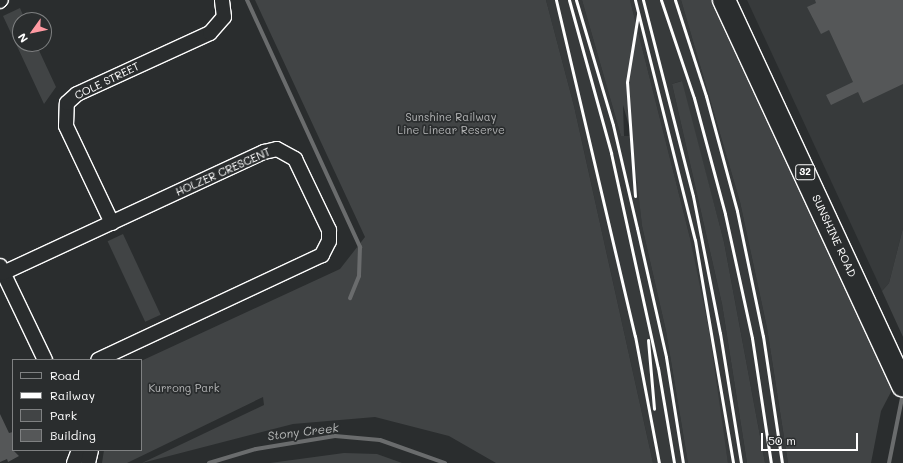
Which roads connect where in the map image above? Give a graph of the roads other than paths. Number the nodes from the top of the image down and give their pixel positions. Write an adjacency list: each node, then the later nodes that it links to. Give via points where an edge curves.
1 (222, 0): 3 (street, COLE STREET, via 224,17 210,33 77,94 67,103 66,126)
2 (724, 0): 7 (main road, SUNSHINE ROAD / 32)
3 (112, 223): 4 (street, HOLZER CRESCENT); 6 (street, HOLZER CRESCENT, via 264,152 277,149 295,159 329,230 329,241 325,252 314,261)
4 (2, 270): 5 (street)
5 (45, 359)
6 (100, 359)
7 (903, 386)
8 (78, 451): 10 (street)
9 (91, 451): 11 (street)
10 (74, 463)
11 (88, 463)

